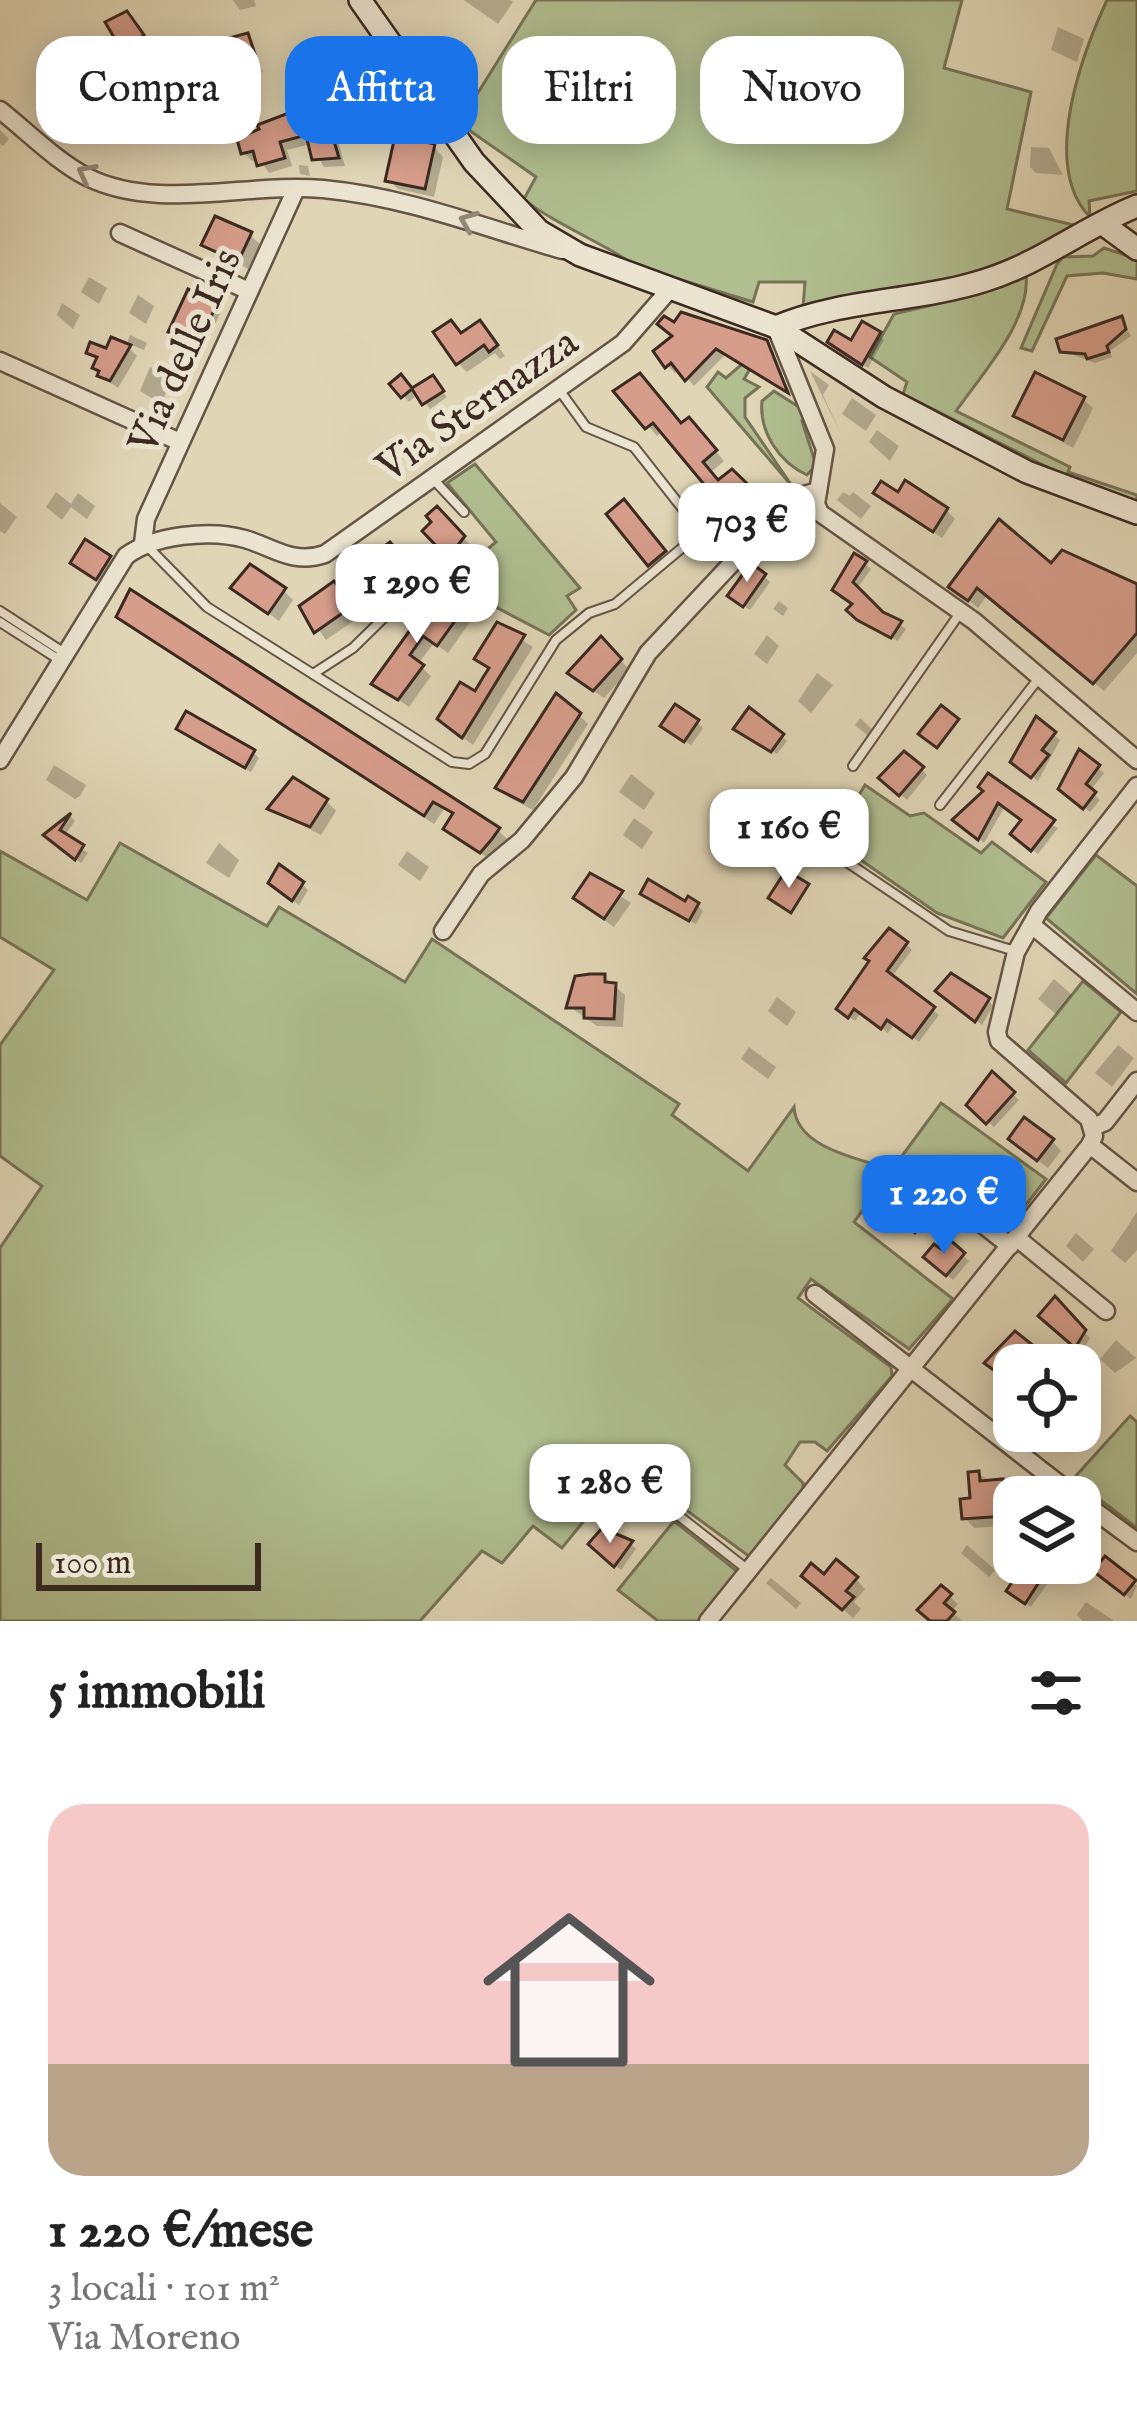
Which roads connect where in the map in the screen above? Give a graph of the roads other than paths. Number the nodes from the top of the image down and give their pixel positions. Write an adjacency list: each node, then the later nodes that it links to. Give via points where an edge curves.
1 (360, 0): 5 (main road, via 448,130)
2 (0, 110): 3 (street, one-way to 2, via 116,187 79,172)
3 (296, 189): 8 (street, one-way to 3, via 420,203); 12 (street, Via delle Iris)
4 (1137, 206): 6 (main road)
5 (515, 210): 8 (street); 10 (main road)
6 (1103, 224): 9 (main road); 13 (main road, via 991,279)
7 (120, 233): 12 (street)
8 (507, 234): 10 (street)
9 (1137, 249)
10 (580, 255): 11 (main road)
11 (670, 288): 13 (main road); 16 (street, Via Sternazza, via 623,343)
12 (249, 291): 17 (street, Via delle Iris)
13 (776, 327): 14 (main road)
14 (796, 354): 19 (street, via 825,449); 21 (main road, via 1027,472)
15 (0, 361): 17 (street)
16 (559, 390): 18 (street, Via Sternazza); 28 (lane, via 586,427 634,447 700,532 615,604 569,626 485,754 469,764 452,762)
17 (180, 442): 22 (street, Via delle Iris)
18 (433, 479): 20 (lane); 22 (street, Via Sternazza, via 305,561 239,537)
19 (818, 491): 25 (street, via 820,513); 37 (street, via 793,498 648,653 574,777 522,840 481,874)
20 (464, 512)
21 (1137, 513)
22 (143, 543): 27 (street, via 126,556); 28 (lane, via 207,607)
23 (408, 594): 28 (lane)
24 (0, 611): 27 (lane)
25 (960, 612): 29 (street); 32 (lane)
26 (0, 622): 27 (lane)
27 (60, 656): 30 (street)
28 (313, 674)
29 (1040, 677): 31 (street); 34 (lane)
30 (0, 760)
31 (1137, 760)
32 (853, 766)
33 (1134, 796): 36 (street)
34 (940, 805)
35 (841, 858): 38 (lane, via 950,931)
36 (1033, 926): 38 (street); 39 (street)
37 (442, 931)
38 (1016, 952): 41 (street, via 999,1041)
39 (1137, 1012)
40 (1137, 1081): 41 (street)
41 (1091, 1136): 42 (street); 44 (street)
42 (1137, 1182)
43 (953, 1201): 44 (street)
44 (1014, 1242): 46 (street); 47 (street)
45 (815, 1294): 47 (street)
46 (1106, 1312)
47 (915, 1368): 49 (street); 52 (street)
48 (622, 1472): 52 (lane)
49 (1050, 1476)
50 (1101, 1515): 51 (street)
51 (1137, 1542)
52 (749, 1570): 53 (street)
53 (707, 1621)

